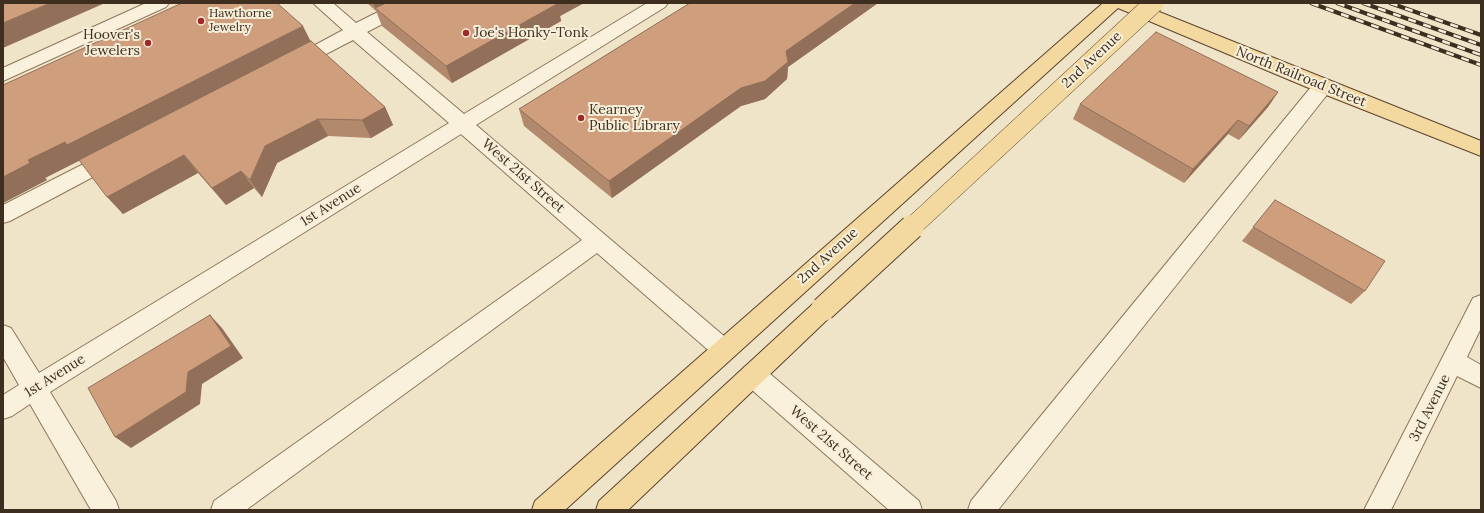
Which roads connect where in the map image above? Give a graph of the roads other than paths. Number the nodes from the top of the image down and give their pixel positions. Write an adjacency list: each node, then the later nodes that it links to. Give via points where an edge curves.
1 (160, 3): 10 (street)
2 (322, 3): 8 (street, West 21st Street)
3 (409, 3): 8 (street)
4 (658, 3): 12 (street, 1st Avenue)
5 (1113, 3): 19 (main road, 2nd Avenue)
6 (1122, 3): 11 (main road, North Railroad Street)
7 (1154, 3): 21 (main road, 2nd Avenue, bridge)
8 (355, 31): 9 (street); 12 (street, West 21st Street)
9 (277, 72)
10 (3, 75)
11 (1323, 86): 13 (main road, North Railroad Street); 30 (street)
12 (462, 124): 16 (street, West 21st Street); 23 (street, 1st Avenue)
13 (1481, 148)
14 (130, 149): 15 (street)
15 (3, 215)
16 (598, 241): 19 (street, West 21st Street); 26 (street)
17 (1481, 305): 20 (street, 3rd Avenue)
18 (3, 335): 23 (street)
19 (723, 349): 27 (main road, 2nd Avenue)
20 (1453, 362): 22 (street); 31 (street, 3rd Avenue)
21 (753, 375): 28 (main road, 2nd Avenue); 29 (street, West 21st Street)
22 (1481, 377)
23 (35, 388): 24 (street, 1st Avenue); 25 (street)
24 (3, 408)
25 (106, 510)
26 (224, 510)
27 (545, 510)
28 (609, 510)
29 (909, 510)
30 (980, 510)
31 (1377, 510)

